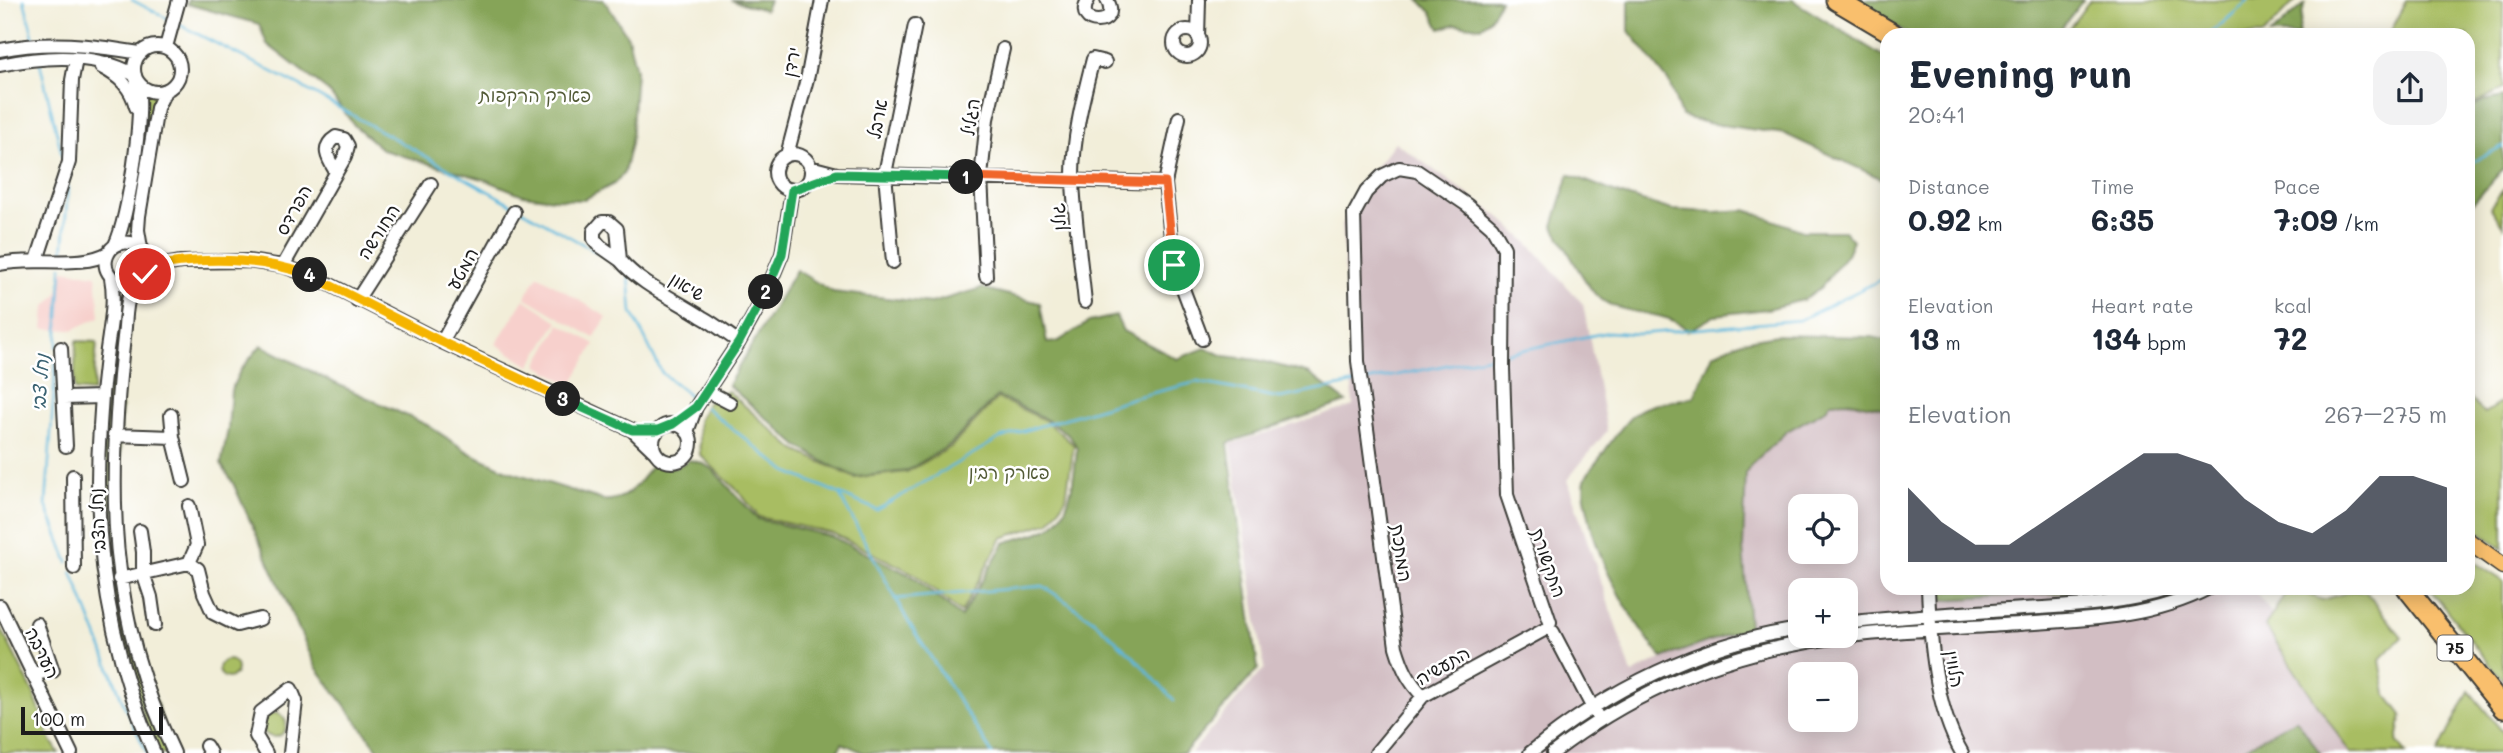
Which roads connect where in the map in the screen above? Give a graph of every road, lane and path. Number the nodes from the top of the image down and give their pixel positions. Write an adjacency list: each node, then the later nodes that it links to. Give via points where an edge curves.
1 (179, 0): 11 (street)
2 (822, 0): 22 (street, ירדן)
3 (1088, 0): 5 (street, via 1085,12 1094,21 1107,17)
4 (1836, 0): 8 (highway)
5 (1108, 1)
6 (1199, 4): 9 (street); 10 (street)
7 (915, 25): 27 (street, ארבל)
8 (1883, 28)
9 (1185, 30): 10 (street); 10 (street, via 1174,43 1181,54 1191,56 1197,51)
10 (1198, 37)
11 (166, 47): 14 (street, via 151,46); 19 (street, via 177,57 179,70 173,86)
12 (1003, 49): 28 (street, הגליל, via 987,119)
13 (0, 50): 14 (street, via 53,43)
14 (140, 53): 18 (street, via 134,66)
15 (80, 60): 17 (street, via 37,58); 18 (street, via 123,68); 21 (street, via 113,73 128,88); 37 (street, via 72,80 69,162)
16 (1105, 62): 29 (street, גולן, via 1093,59 1080,109)
17 (0, 65)
18 (136, 79): 19 (street, via 147,91); 21 (street, via 141,101)
19 (165, 91): 36 (street, via 157,108 139,216)
20 (1179, 118): 31 (street)
21 (138, 126): 35 (street, via 124,225)
22 (795, 130): 23 (street, ירדן); 24 (street, ירדן)
23 (787, 155): 24 (street, via 795,154); 33 (street, via 774,172 781,186)
24 (807, 162): 26 (street); 30 (street, via 811,176)
25 (336, 172): 43 (street, הפרדס)
26 (837, 174): 27 (street); 30 (street)
27 (885, 174): 28 (street); 41 (street, ארבל)
28 (981, 177): 29 (street); 45 (street, הגליל)
29 (1073, 180): 31 (street); 48 (street, גולן)
30 (807, 183): 33 (street)
31 (1165, 183): 49 (street, via 1174,265)
32 (431, 184): 47 (street, החורשה)
33 (792, 190): 51 (street, via 782,254)
34 (514, 212): 50 (street, המטע)
35 (112, 249): 36 (street, via 131,242); 38 (street, via 90,261); 44 (street, via 106,265)
36 (143, 250): 40 (street, via 156,258); 46 (street, via 148,265)
37 (37, 260): 38 (street); 42 (street)
38 (75, 260): 44 (street)
39 (620, 260): 51 (street, שיאון, via 649,285)
40 (181, 262): 43 (street, via 236,260); 46 (street, via 158,266)
41 (893, 262)
42 (0, 264)
43 (283, 266): 47 (street)
44 (109, 275): 46 (street, via 123,284); 54 (street, נחל הצבי, via 113,293)
45 (986, 276)
46 (141, 278): 63 (street, נחל הצבי, via 128,303)
47 (357, 300): 50 (street)
48 (1085, 302)
49 (1202, 339)
50 (442, 342): 60 (street)
51 (739, 342): 53 (street)
52 (61, 348): 55 (street)
53 (707, 391): 56 (street); 57 (street)
54 (102, 397): 55 (street); 70 (street, נחל הצבי)
55 (64, 398): 65 (street)
56 (730, 403)
57 (696, 407): 59 (street); 62 (street)
58 (171, 415): 64 (street)
59 (673, 424): 61 (street); 62 (street)
60 (632, 430): 61 (street); 66 (street)
61 (658, 430): 66 (street, via 653,440)
62 (687, 432): 66 (street, via 691,445 681,460 663,460)
63 (114, 435): 64 (street); 79 (street, נחל הצבי)
64 (173, 437): 68 (street)
65 (66, 446)
66 (655, 452)
67 (73, 476): 72 (street)
68 (184, 481)
69 (189, 506): 75 (street, via 197,545)
70 (99, 513): 72 (street); 101 (street, נחל הצבי, via 103,576 113,625 132,700)
71 (1513, 516): 91 (street, התקשורת); 95 (street, המתכת, via 1507,495 1504,248 1492,227 1467,205 1417,171 1399,168 1382,176 1366,192 1354,214 1358,361 1396,647 1403,670)
72 (74, 517): 77 (street)
73 (140, 531): 78 (street)
74 (2475, 546): 76 (main road)
75 (189, 562): 78 (street); 87 (street, via 198,569 214,614 237,625)
76 (2503, 566)
77 (75, 568)
78 (143, 573): 79 (street); 90 (street)
79 (119, 579): 102 (street, נחל הצבי, via 138,661)
80 (1928, 595): 86 (street, הלווין)
81 (2151, 595): 86 (street, via 2089,605)
82 (2192, 595): 92 (street, via 2126,615)
83 (2413, 595): 98 (highway, 75)
84 (2423, 595): 96 (highway, 75)
85 (0, 606): 94 (street, הערבה)
86 (1929, 615): 88 (street); 92 (street, הלווין)
87 (260, 620)
88 (1858, 622)
89 (37, 624): 94 (street, via 52,671)
90 (156, 625)
91 (1549, 628): 95 (street, התעשיה); 97 (street, התקשורת)
92 (1930, 630): 99 (street, via 1798,643 1753,653 1684,676); 108 (street, הלווין, via 1942,698)
93 (1788, 632): 97 (street, via 1679,663)
94 (32, 674): 100 (street, הערבה)
95 (1423, 696): 105 (street, התעשיה)
96 (2503, 696)
97 (1592, 708): 99 (street, התקשורת); 106 (street)
98 (2503, 708)
99 (1600, 720): 107 (street)
100 (71, 753)
101 (154, 753)
102 (174, 753)
103 (266, 753): 104 (street, via 256,736 261,712 291,689 296,701)
104 (290, 753)
105 (1376, 753)
106 (1530, 753)
107 (1553, 753)
108 (1962, 753)

